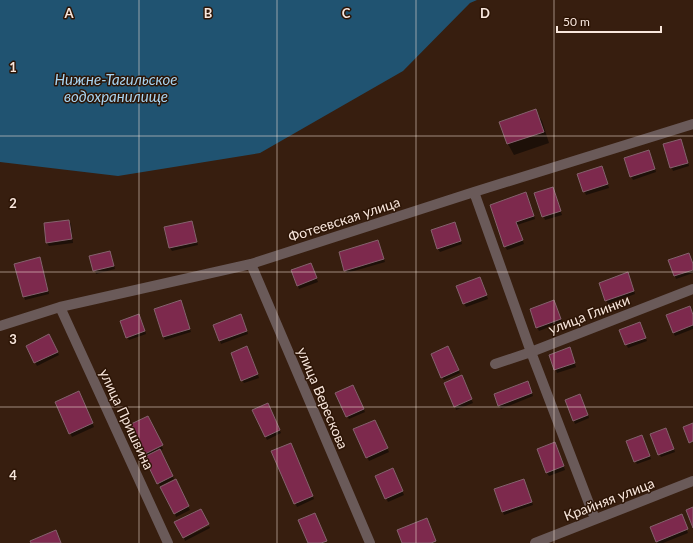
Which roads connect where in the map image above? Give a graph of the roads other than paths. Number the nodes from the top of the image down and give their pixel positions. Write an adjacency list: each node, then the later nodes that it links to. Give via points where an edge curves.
1 (693, 124): 2 (street, Фотеевская улица)
2 (474, 192): 3 (street, Фотеевская улица); 7 (street)
3 (251, 264): 5 (street, Фотеевская улица); 12 (street, улица Верескова)
4 (693, 289): 7 (street, улица Глинки)
5 (60, 307): 6 (street, Фотеевская улица); 11 (street, улица Пришвина)
6 (0, 326)
7 (531, 352): 8 (street, улица Глинки); 10 (street)
8 (495, 364)
9 (693, 482): 10 (street, Крайняя улица)
10 (595, 519): 13 (street, Крайняя улица)
11 (168, 543)
12 (370, 543)
13 (534, 543)

